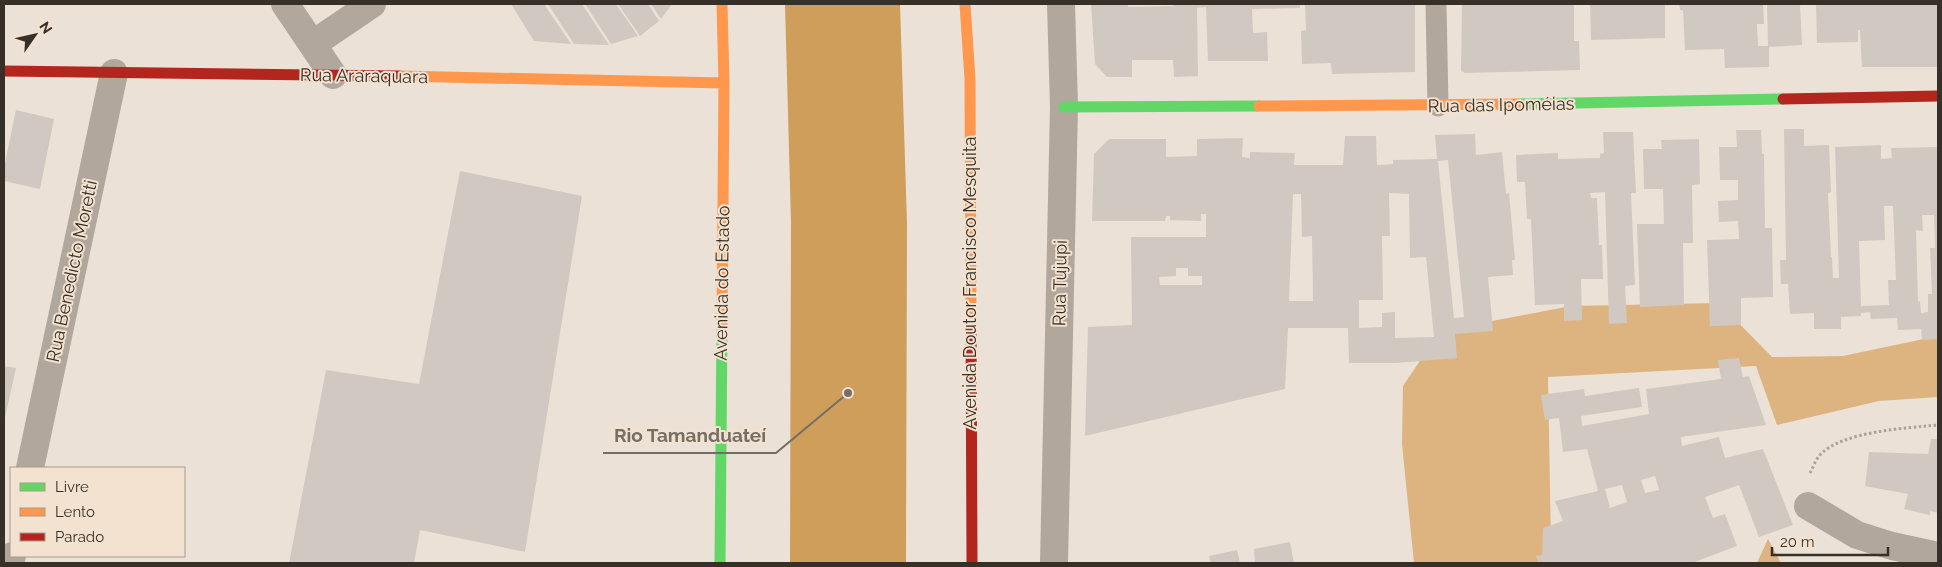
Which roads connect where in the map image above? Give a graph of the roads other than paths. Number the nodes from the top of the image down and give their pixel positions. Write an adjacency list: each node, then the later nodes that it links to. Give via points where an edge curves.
1 (285, 4): 7 (street)
2 (372, 4): 7 (street)
3 (722, 4): 11 (main road, Avenida do Estado)
4 (964, 4): 19 (main road, Avenida Doutor Francisco Mesquita, via 970,79)
5 (1060, 4): 14 (street, Rua Tujupi)
6 (1436, 4): 13 (lane)
7 (313, 44): 10 (street)
8 (4, 71): 9 (main road, Rua Araraquara)
9 (114, 73): 10 (main road, Rua Araraquara); 15 (street, Rua Benedicto Moretti)
10 (333, 75): 11 (main road, Rua Araraquara)
11 (724, 83): 18 (main road, Avenida do Estado)
12 (1938, 96): 13 (main road, Rua das Ipoméias)
13 (1438, 106): 14 (main road, Rua das Ipoméias)
14 (1064, 107): 20 (street, Rua Tujupi)
15 (30, 467)
16 (1808, 506): 17 (street, via 1856,535)
17 (1938, 556)
18 (720, 563)
19 (972, 563)
20 (1054, 563)

